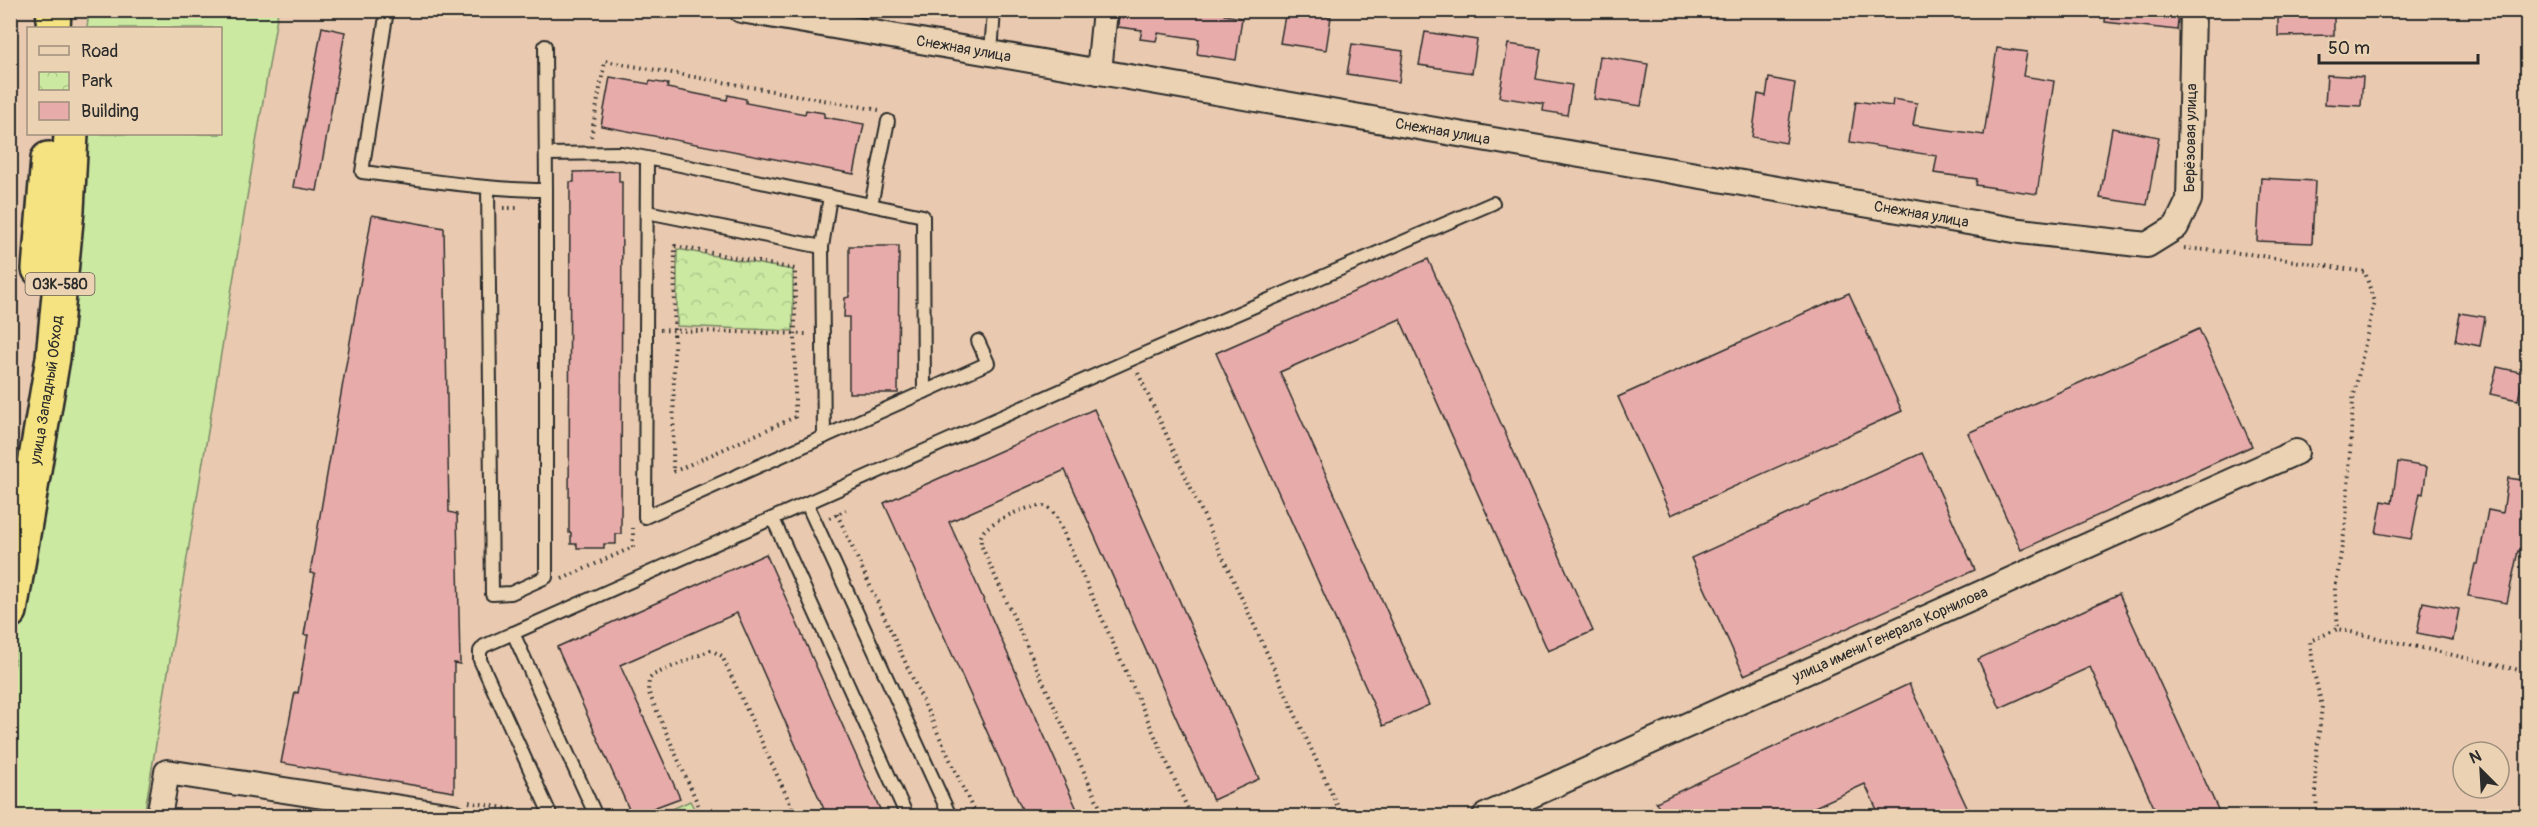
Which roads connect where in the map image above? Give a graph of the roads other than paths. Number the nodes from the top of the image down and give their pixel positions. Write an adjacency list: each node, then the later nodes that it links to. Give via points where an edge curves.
1 (54, 10): 8 (highway)
2 (75, 10): 9 (highway)
3 (387, 10): 18 (lane, via 362,172)
4 (741, 10): 11 (street, Снежная улица)
5 (994, 10): 11 (lane)
6 (1106, 10): 12 (street)
7 (2193, 10): 24 (street, Берёзовая улица, via 2189,200 2176,227)
8 (53, 27)
9 (76, 27)
10 (545, 46): 16 (lane)
11 (991, 53): 12 (street, Снежная улица)
12 (1099, 72): 24 (street, Снежная улица, via 2020,231)
13 (883, 121): 22 (lane)
14 (49, 135): 30 (highway, улица Западный Обход / 03К-580, via 32,359)
15 (71, 135): 33 (highway, улица Западный Обход / 03К-580, via 53,358)
16 (546, 154): 17 (lane, via 621,153); 19 (lane)
17 (647, 158): 20 (lane); 23 (lane)
18 (488, 187): 19 (lane); 19 (lane, via 492,594 511,593 546,577)
19 (546, 190)
20 (830, 196): 22 (lane); 25 (lane)
21 (1493, 203): 31 (lane)
22 (871, 205): 27 (lane, via 923,216)
23 (647, 212): 25 (lane); 28 (lane, via 645,517)
24 (2147, 245)
25 (822, 247): 28 (lane)
26 (978, 341): 27 (lane, via 988,363)
27 (924, 392): 28 (lane)
28 (824, 436)
29 (2296, 452): 41 (street, улица имени Генерала Корнилова)
30 (10, 502)
31 (807, 504): 32 (lane); 40 (lane)
32 (773, 519): 34 (lane); 39 (lane)
33 (10, 611)
34 (513, 633): 37 (lane, via 484,646 480,660); 38 (lane)
35 (459, 809): 36 (street, via 167,772)
36 (159, 816)
37 (551, 816)
38 (596, 816)
39 (907, 816)
40 (950, 816)
41 (1485, 816)

